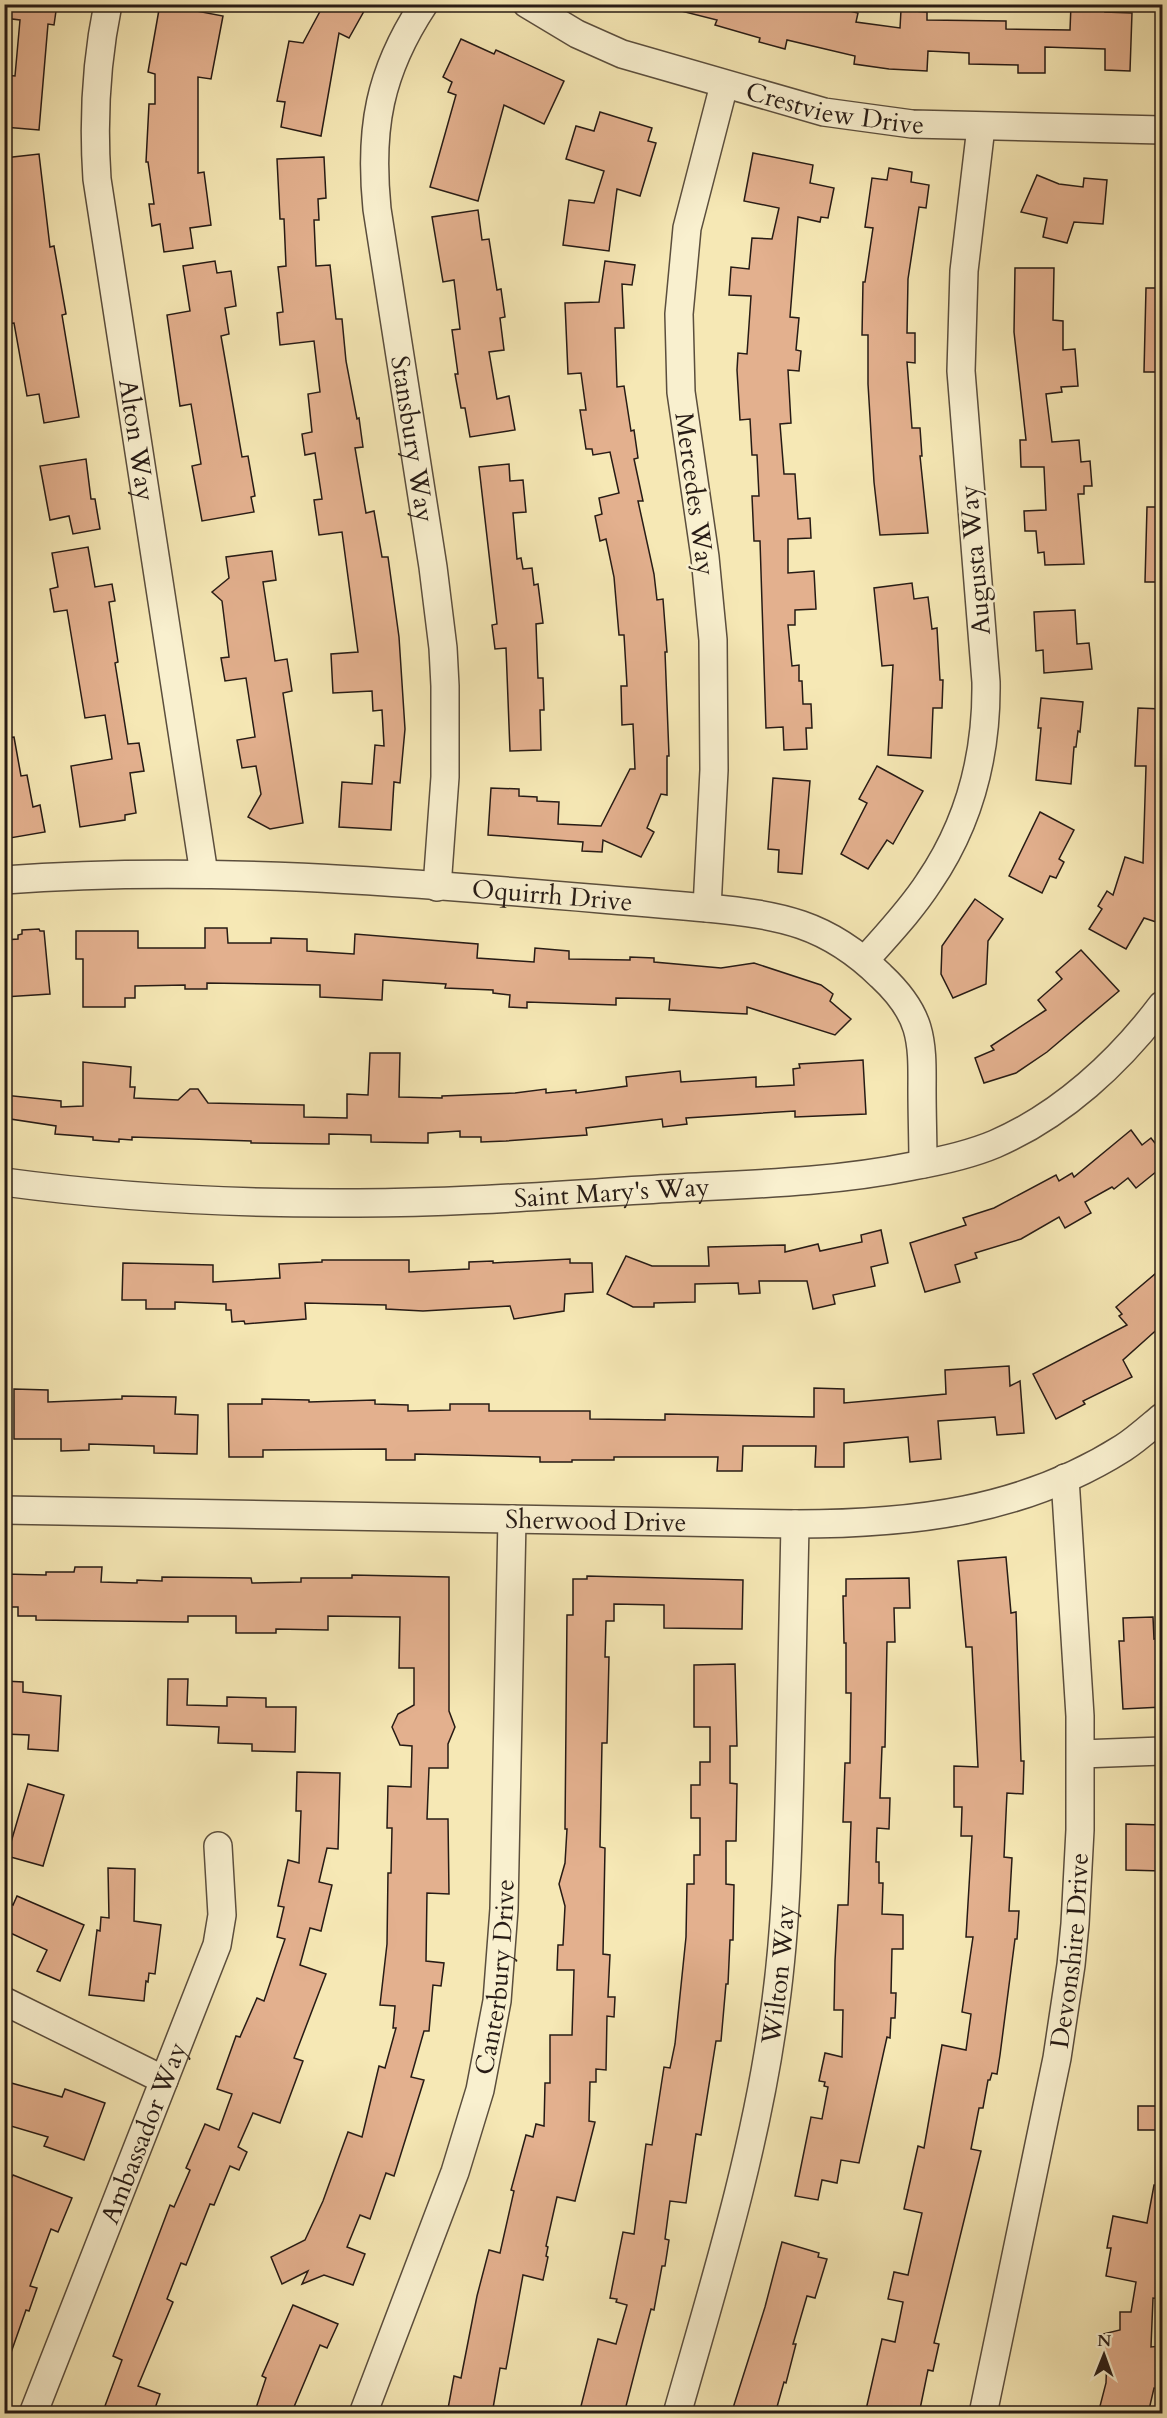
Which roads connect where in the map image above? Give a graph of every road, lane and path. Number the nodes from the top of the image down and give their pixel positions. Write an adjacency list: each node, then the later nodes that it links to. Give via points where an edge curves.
1 (108, 4): 7 (street, Alton Way, via 95,104 97,179)
2 (424, 4): 9 (street, Stansbury Way, via 410,26 377,111 373,175 434,567 442,648 445,777)
3 (527, 4): 4 (street, Crestview Drive, via 577,34 622,54)
4 (724, 85): 5 (street, Crestview Drive, via 853,117); 10 (street, Mercedes Way, via 687,228 679,314 681,392 713,640 714,770)
5 (981, 127): 6 (street, Crestview Drive); 11 (street, Augusta Way, via 964,271 961,371 986,682 983,743 968,808 944,858 912,905)
6 (1162, 130)
7 (204, 874): 8 (street, Oquirrh Drive); 9 (street, Oquirrh Drive)
8 (4, 880)
9 (437, 886): 10 (street, Oquirrh Drive)
10 (707, 908): 11 (street, Oquirrh Drive, via 788,919 814,928)
11 (865, 960): 13 (street, Oquirrh Drive, via 906,1005 917,1027)
12 (1162, 1005): 13 (street, Saint Mary's Way, via 1100,1074 1030,1126 960,1157)
13 (923, 1164): 14 (street, Saint Mary's Way, via 794,1181 434,1202 232,1202 65,1191)
14 (4, 1182)
15 (1162, 1417): 16 (street, Sherwood Drive, via 1125,1447)
16 (1065, 1478): 19 (street, Sherwood Drive, via 1000,1502 930,1517 861,1524); 21 (street, Devonshire Drive)
17 (4, 1510): 18 (street, Sherwood Drive)
18 (512, 1519): 19 (street, Sherwood Drive); 26 (street, Canterbury Drive, via 504,1909 497,2001 480,2090 455,2172)
19 (795, 1524): 27 (street, Wilton Way, via 788,1856 774,2022 742,2186)
20 (1162, 1752): 21 (street)
21 (1081, 1754): 28 (street, Devonshire Drive, via 1078,1881 1070,1975 1057,2058)
22 (218, 1846): 24 (street, Ambassador Way, via 222,1901 217,1945)
23 (4, 2001): 24 (street)
24 (164, 2080): 25 (street, Ambassador Way)
25 (33, 2414)
26 (363, 2414)
27 (677, 2414)
28 (983, 2414)

